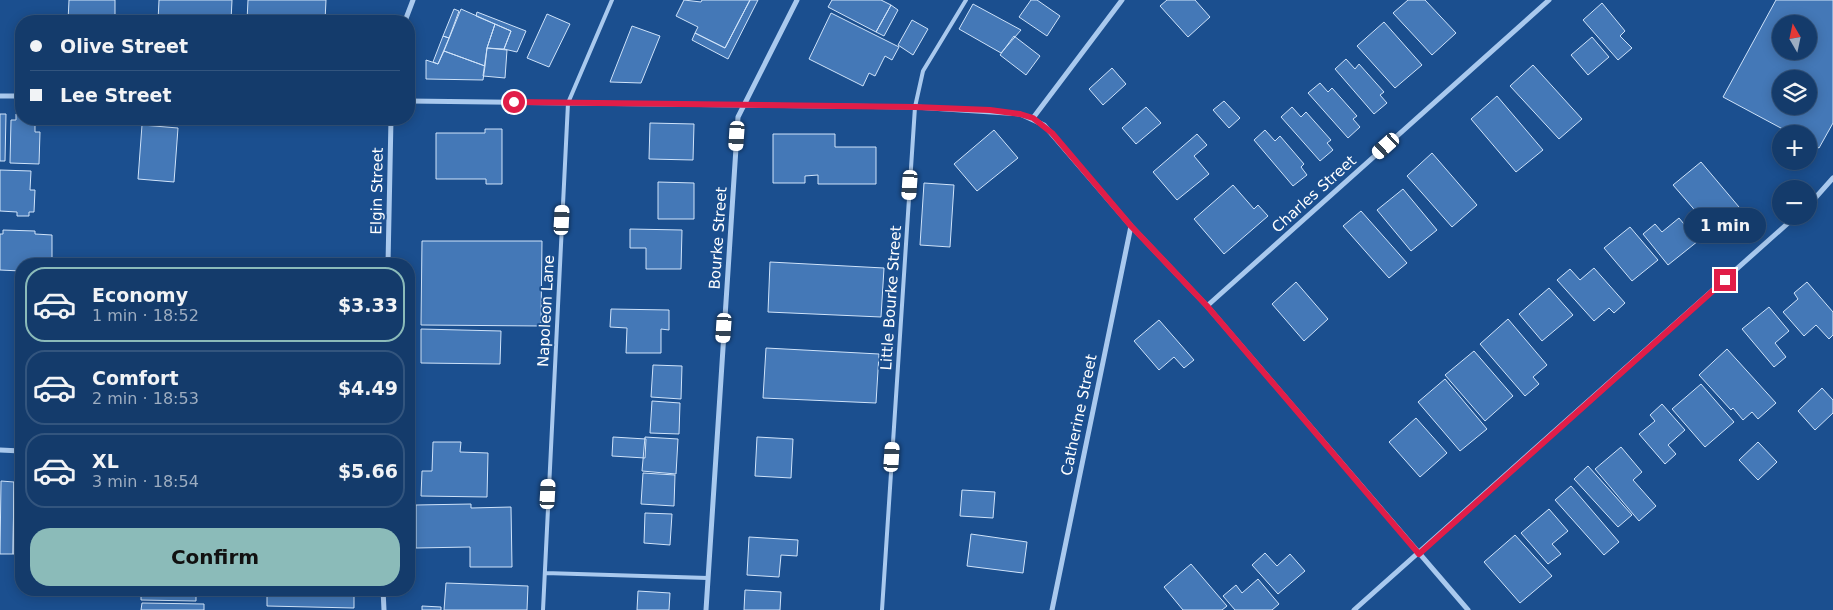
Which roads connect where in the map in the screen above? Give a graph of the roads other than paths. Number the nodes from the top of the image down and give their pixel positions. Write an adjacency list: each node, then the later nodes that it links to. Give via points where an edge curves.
1 (414, 0): 7 (street)
2 (612, 0): 11 (lane, Napoleon Lane)
3 (796, 0): 12 (street, Bourke Street)
4 (966, 0): 13 (lane, Little Bourke Street, via 923,71)
5 (1122, 0): 14 (street)
6 (1549, 0): 21 (street, Charles Street)
7 (408, 15)
8 (0, 96): 9 (street)
9 (15, 96)
10 (415, 101): 11 (street)
11 (568, 103): 12 (street); 25 (lane, Napoleon Lane)
12 (744, 104): 13 (street); 26 (street, Bourke Street, via 737,127)
13 (915, 107): 14 (street, via 990,110); 31 (lane, Little Bourke Street)
14 (1033, 118): 19 (street, via 1052,133)
15 (391, 125): 20 (street, Elgin Street)
16 (1833, 178): 17 (street)
17 (1817, 196)
18 (1786, 225): 24 (street)
19 (1131, 226): 21 (street); 32 (street, Catherine Street)
20 (388, 258)
21 (1207, 306): 24 (street)
22 (0, 450): 23 (street)
23 (15, 451)
24 (1419, 554): 33 (street); 34 (street)
25 (545, 573): 26 (lane); 29 (lane, Napoleon Lane)
26 (708, 578): 30 (street, Bourke Street)
27 (383, 596): 28 (street)
28 (384, 610)
29 (543, 610)
30 (706, 610)
31 (882, 610)
32 (1052, 610)
33 (1354, 610)
34 (1468, 610)

